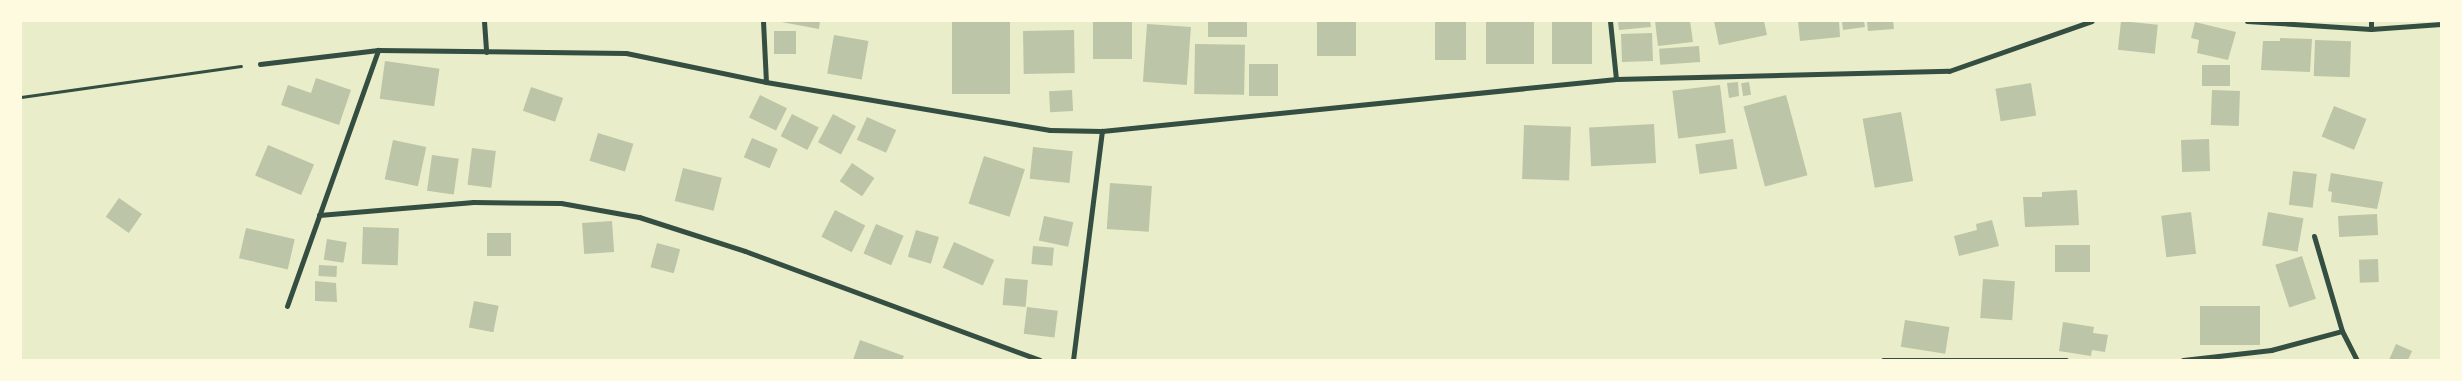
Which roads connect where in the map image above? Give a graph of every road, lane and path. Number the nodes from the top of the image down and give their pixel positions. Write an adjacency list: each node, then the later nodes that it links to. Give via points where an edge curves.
1 (484, 21): 10 (street)
2 (763, 21): 13 (street)
3 (1610, 21): 12 (street)
4 (2092, 21): 12 (street, via 1949,71)
5 (2247, 21): 8 (street)
6 (2371, 21): 8 (street)
7 (2441, 24): 8 (street)
8 (2371, 29)
9 (378, 50): 10 (street); 11 (street); 16 (street)
10 (486, 52): 13 (street, via 626,53)
11 (260, 64): 14 (path)
12 (1616, 79): 15 (street)
13 (766, 82): 15 (street, via 1050,130)
14 (21, 97)
15 (1102, 131): 21 (street)
16 (319, 215): 18 (street); 20 (street, via 473,202 561,203 639,217 744,251)
17 (2314, 236): 19 (street)
18 (287, 306)
19 (2342, 331): 24 (street, via 2270,350); 25 (street)
20 (1039, 360)
21 (1073, 360)
22 (1883, 360): 23 (street)
23 (2066, 360)
24 (2183, 360)
25 (2357, 360)

